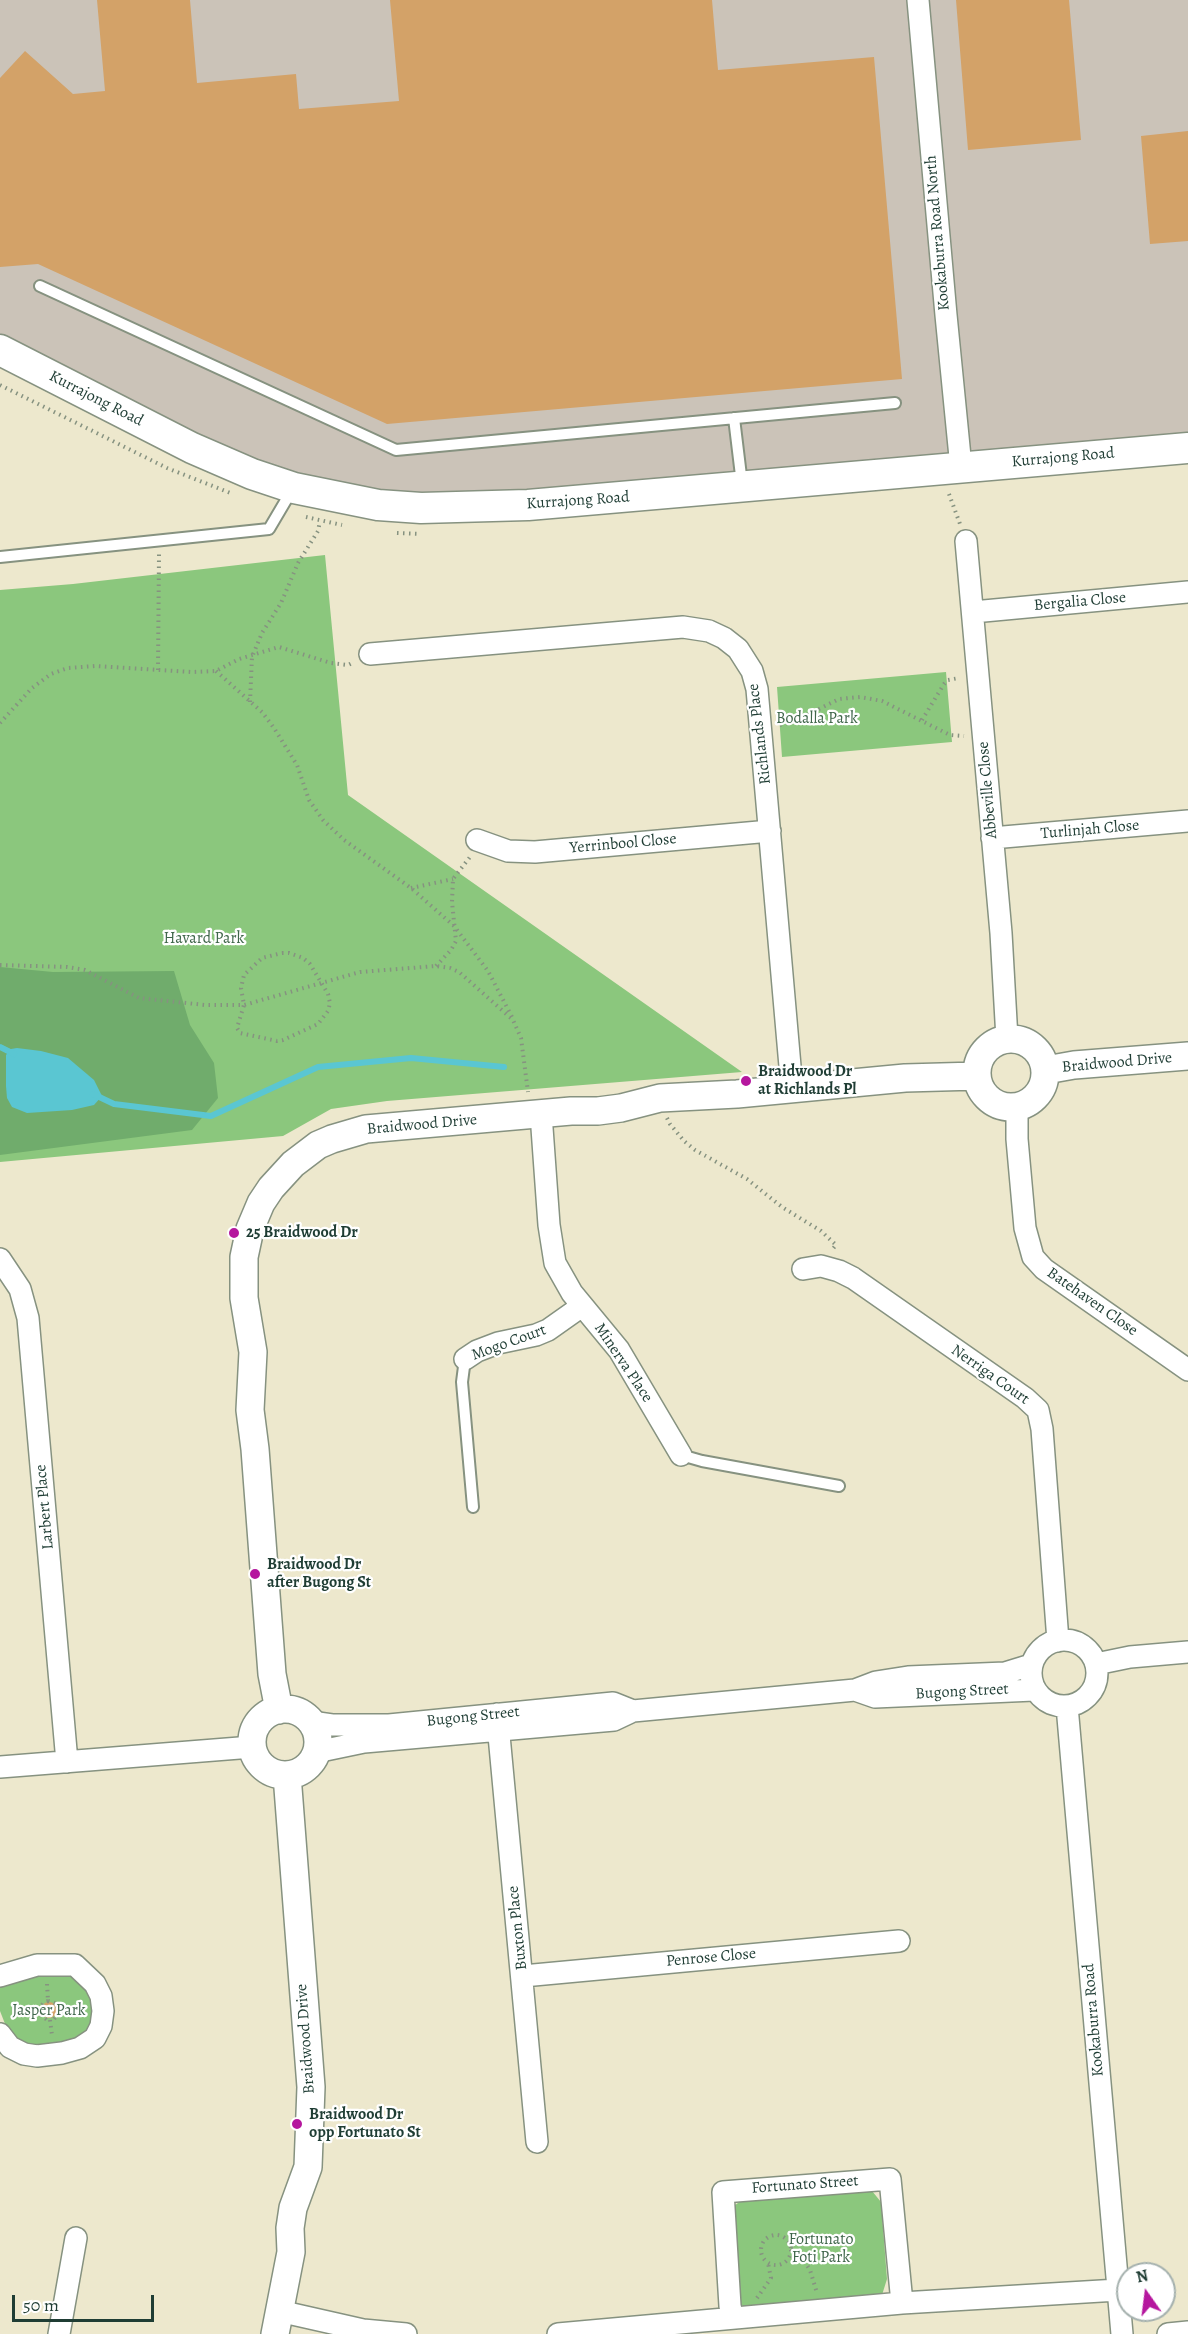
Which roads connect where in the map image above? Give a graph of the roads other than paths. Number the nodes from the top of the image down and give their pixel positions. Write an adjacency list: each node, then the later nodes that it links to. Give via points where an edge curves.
1 (918, 0): 7 (street, Kookaburra Road North)
2 (40, 286): 5 (lane, via 396,450)
3 (0, 350): 9 (main road, Kurrajong Road, via 202,452)
4 (895, 403): 5 (lane)
5 (734, 418): 8 (lane)
6 (1188, 448): 7 (main road, Kurrajong Road)
7 (962, 467): 8 (main road, Kurrajong Road)
8 (742, 487): 9 (main road, Kurrajong Road, via 528,505 431,508 378,505)
9 (294, 488): 11 (lane, via 269,529)
10 (966, 541): 13 (street, Abbeville Close)
11 (0, 557)
12 (1188, 592): 13 (street, Bergalia Close)
13 (973, 612): 17 (street, Abbeville Close)
14 (370, 654): 16 (street, Richlands Place, via 683,627 724,638 743,655 757,689)
15 (1188, 821): 17 (street, Turlinjah Close)
16 (770, 831): 18 (street, Yerrinbool Close, via 535,852 508,851); 23 (street, Richlands Place)
17 (992, 838): 19 (street, Abbeville Close)
18 (477, 840)
19 (1007, 1039): 21 (street, via 1018,1039 1037,1050); 22 (street, via 988,1047 977,1065)
20 (1188, 1056): 21 (street, Braidwood Drive)
21 (1046, 1070): 25 (street, via 1042,1090 1027,1104)
22 (977, 1076): 23 (street, Braidwood Drive); 25 (street, via 979,1087 995,1104)
23 (792, 1089): 24 (street, Braidwood Drive, via 660,1098 621,1108)
24 (534, 1103): 28 (street, Minerva Place, via 555,1263); 41 (street, Braidwood Drive, via 348,1133 318,1145 293,1164 270,1188 256,1214 244,1257 244,1298 253,1352 249,1397 272,1674)
25 (1017, 1107): 30 (street, Batehaven Close, via 1025,1228 1033,1257 1044,1269)
26 (0, 1259): 46 (street, Larbert Place, via 20,1289 28,1318)
27 (812, 1268): 34 (street, Nerriga Court, via 839,1271 853,1278 1038,1410)
28 (582, 1306): 29 (street, Mogo Court, via 548,1330 498,1343); 31 (street, Minerva Place, via 624,1358)
29 (465, 1359): 33 (lane, via 462,1382)
30 (1188, 1370)
31 (681, 1455): 32 (lane, Minerva Place)
32 (839, 1486)
33 (473, 1507)
34 (1058, 1641): 36 (street, via 1081,1645); 37 (street, via 1041,1649)
35 (1188, 1652): 36 (street)
36 (1096, 1664): 40 (street, via 1097,1675 1088,1696)
37 (1031, 1665): 38 (street, Bugong Street, via 1005,1673 908,1677); 39 (street)
38 (855, 1690): 39 (street, Bugong Street, via 875,1697); 43 (street, Bugong Street, via 633,1711 614,1720)
39 (1034, 1690): 40 (street, via 1054,1705)
40 (1067, 1706): 55 (street, Kookaburra Road)
41 (279, 1710): 42 (street, via 297,1712); 44 (street, via 261,1719 252,1737)
42 (311, 1722): 43 (street, Bugong Street); 45 (street, via 316,1732)
43 (498, 1723): 45 (street, Bugong Street); 51 (street, Buxton Place)
44 (252, 1747): 46 (street); 48 (street, via 254,1756 268,1771)
45 (316, 1752): 48 (street, via 305,1768)
46 (68, 1762): 47 (street)
47 (0, 1767)
48 (287, 1775): 59 (street, Braidwood Drive, via 310,2087 308,2168 293,2208 291,2252)
49 (899, 1941): 51 (street, Penrose Close)
50 (0, 1976): 52 (street, via 37,1965 75,1965 95,1984 103,2011 95,2038 62,2053 24,2054 10,2047)
51 (523, 1976): 53 (street, Buxton Place)
52 (0, 2034)
53 (537, 2142)
54 (76, 2238): 61 (street)
55 (1116, 2267)
56 (1116, 2290): 57 (street)
57 (902, 2303): 58 (street); 58 (street, Fortunato Street, via 890,2179 723,2192)
58 (733, 2318): 63 (street)
59 (277, 2322): 62 (street)
60 (1188, 2332): 64 (street)
61 (59, 2334)
62 (406, 2334)
63 (558, 2334)
64 (1168, 2334)

